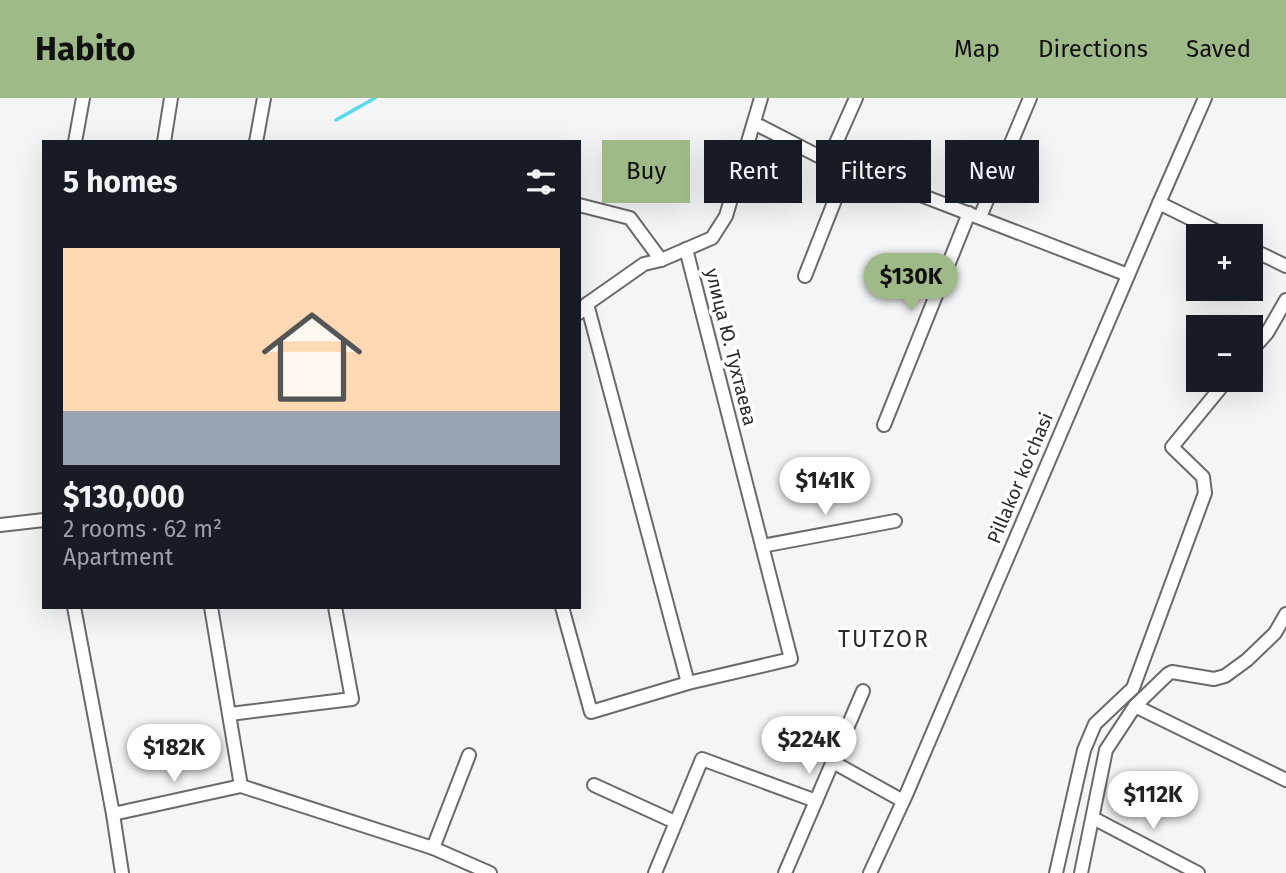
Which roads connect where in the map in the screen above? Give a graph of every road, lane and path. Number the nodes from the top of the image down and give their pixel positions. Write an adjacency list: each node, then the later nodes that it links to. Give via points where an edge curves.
1 (83, 98): 9 (street)
2 (172, 98): 10 (street)
3 (264, 98): 11 (street)
4 (761, 98): 8 (street, улица Ю. Тухтаева)
5 (856, 98): 12 (street)
6 (1030, 98): 18 (street)
7 (1205, 98): 15 (street, Pillakor ko'chasi)
8 (754, 123): 13 (street); 20 (street, улица Ю. Тухтаева, via 726,216 712,238)
9 (75, 140)
10 (164, 140)
11 (256, 140)
12 (837, 140)
13 (816, 155)
14 (931, 198): 18 (street)
15 (1159, 202): 19 (street); 24 (street, Pillakor ko'chasi)
16 (834, 203): 25 (street)
17 (581, 206): 22 (street, via 630,218)
18 (975, 215): 24 (street); 30 (street)
19 (1202, 224)
20 (686, 249): 22 (street, улица Ю. Тухтаева); 34 (street, улица Ю. Тухтаева)
21 (1263, 255): 23 (street)
22 (661, 260): 27 (street, улица Ю. Тухтаева, via 644,264)
23 (1286, 266)
24 (1128, 275): 51 (street, Pillakor ko'chasi)
25 (805, 276)
26 (1286, 300): 28 (street)
27 (583, 308): 41 (street)
28 (1263, 338)
29 (1217, 392): 61 (street, via 1172,447 1203,477 1205,492 1133,688 1095,723 1084,750)
30 (884, 425)
31 (42, 520): 33 (street)
32 (895, 521): 34 (street)
33 (0, 525)
34 (762, 546): 41 (street, улица Ю. Тухтаева, via 791,659)
35 (74, 609): 52 (street)
36 (211, 609): 44 (street)
37 (335, 609): 44 (street, via 352,699)
38 (563, 609): 41 (street, via 591,712)
39 (1286, 614): 40 (street)
40 (1280, 636): 43 (street, via 1225,676 1214,679 1172,672)
41 (688, 683)
42 (863, 691): 46 (street)
43 (1135, 706): 47 (street); 53 (street, via 1106,750)
44 (230, 714): 49 (street)
45 (469, 755): 55 (street)
46 (833, 762): 50 (street); 51 (street)
47 (1286, 780)
48 (594, 785): 54 (street)
49 (242, 786): 52 (street); 55 (street)
50 (816, 801): 54 (street, via 702,759); 59 (street)
51 (904, 801): 60 (street, Pillakor ko'chasi)
52 (113, 814): 56 (street)
53 (1093, 818): 62 (street); 63 (street)
54 (675, 822): 58 (street)
55 (432, 848): 57 (street)
56 (122, 873)
57 (490, 873)
58 (655, 873)
59 (785, 873)
60 (870, 873)
61 (1056, 873)
62 (1082, 873)
63 (1198, 873)

